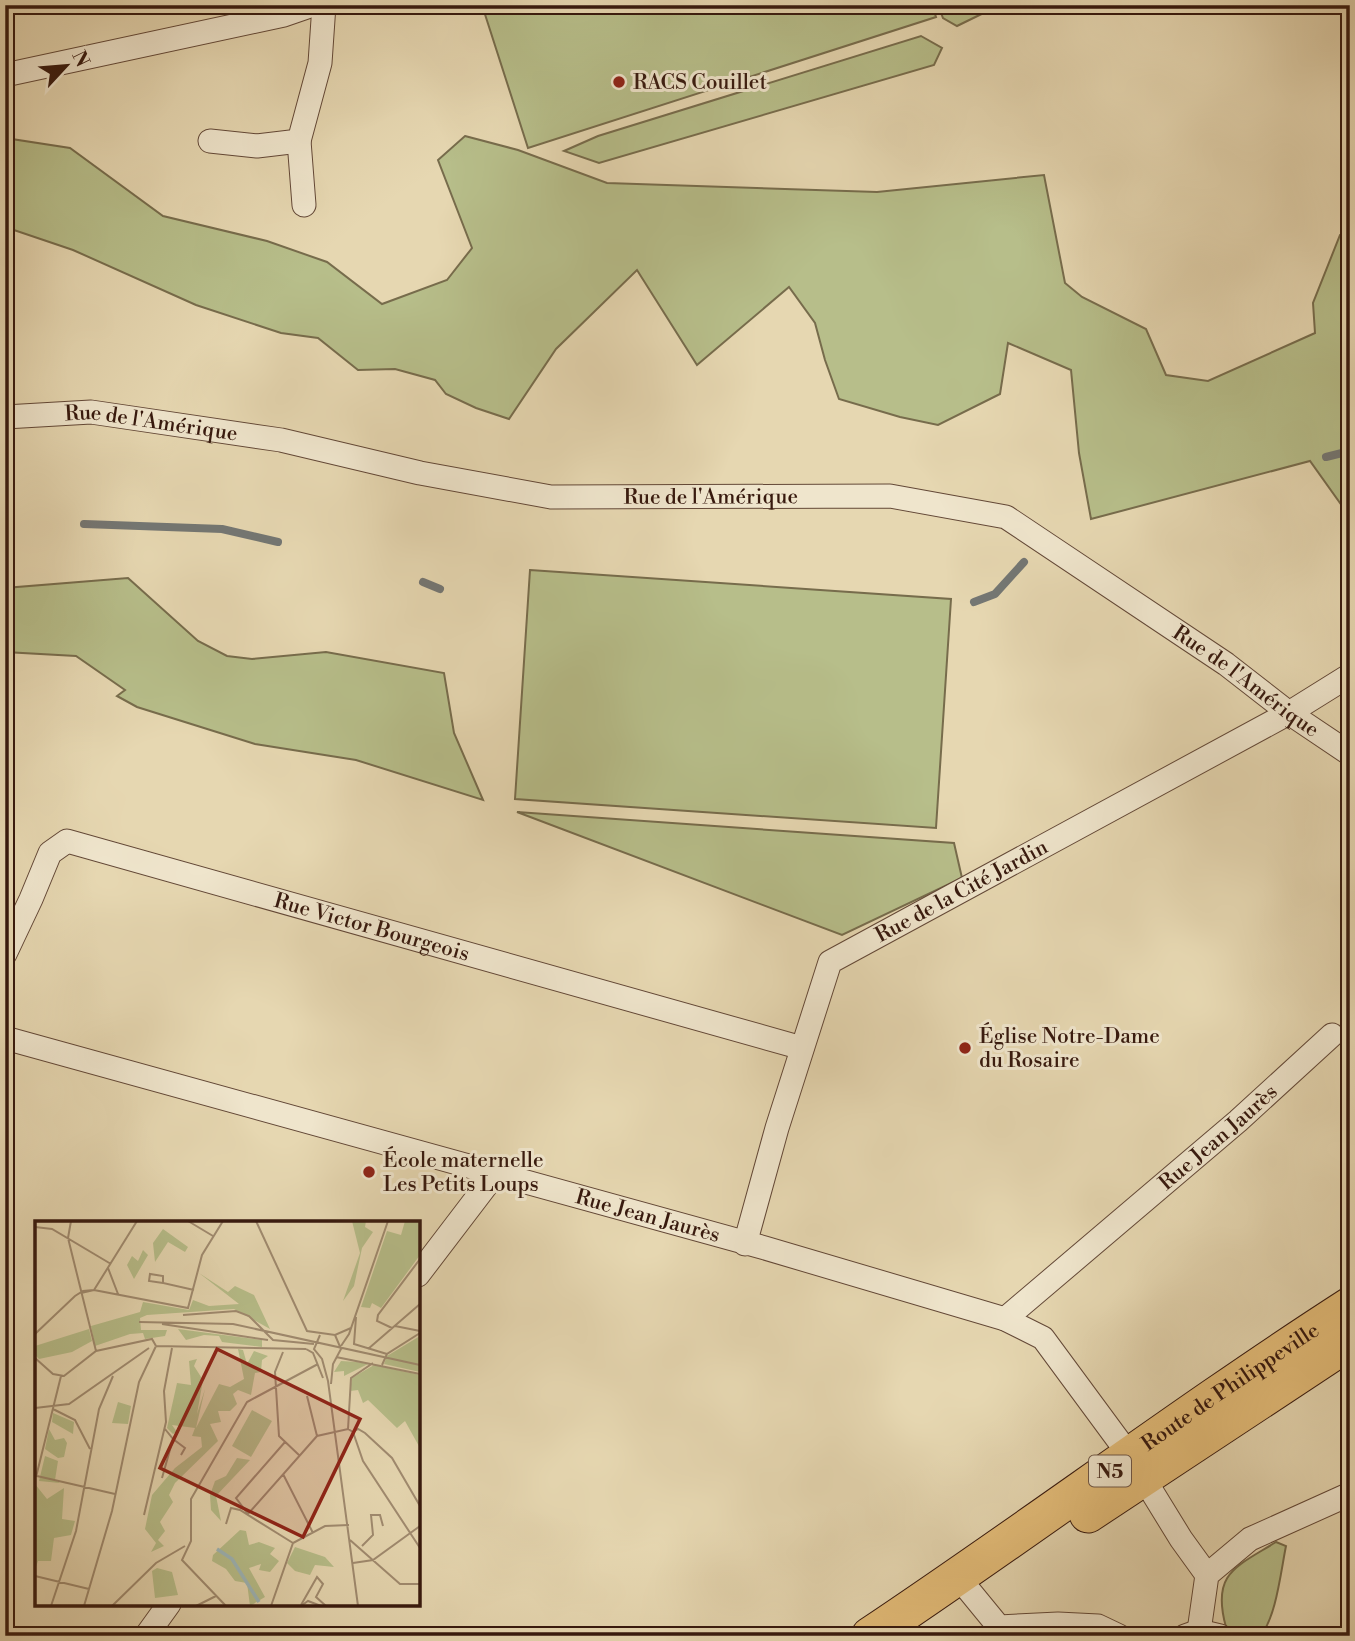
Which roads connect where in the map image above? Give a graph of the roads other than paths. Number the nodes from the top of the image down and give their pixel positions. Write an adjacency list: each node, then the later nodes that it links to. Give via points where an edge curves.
1 (313, 5): 3 (street)
2 (324, 5): 5 (street, via 320,62)
3 (5, 75)
4 (210, 141): 5 (street, via 257,146)
5 (299, 141): 6 (street)
6 (304, 205)
7 (5, 417): 9 (street, Rue de l'Amérique, via 91,412 281,440 420,473 551,497 890,496 1006,517 1226,664)
8 (1350, 675): 9 (street, Rue de la Cité Jardin)
9 (1289, 713): 10 (street, Rue de l'Amérique); 14 (street, Rue de la Cité Jardin, via 830,962)
10 (1350, 754)
11 (5, 954): 14 (street, Rue Victor Bourgeois, via 50,853 67,841)
12 (1332, 1035): 19 (street, Rue Jean Jaurès, via 1238,1121)
13 (5, 1038): 15 (street, Rue Jean Jaurès)
14 (803, 1048): 16 (street, Rue de la Cité Jardin)
15 (495, 1174): 16 (street, Rue Jean Jaurès); 17 (street)
16 (744, 1244): 19 (street, Rue Jean Jaurès)
17 (420, 1272)
18 (1350, 1306): 21 (main road, Route de Philippeville / N5, via 1280,1351)
19 (1004, 1318): 21 (street, Rue Jean Jaurès, via 1043,1338)
20 (1350, 1341): 21 (main road, Route de Philippeville / N5)
21 (1137, 1467): 23 (street, Rue Jean Jaurès); 24 (main road, Route de Philippeville / N5)
22 (1350, 1494): 23 (street, via 1250,1539)
23 (1207, 1575): 26 (street)
24 (963, 1584): 28 (main road, Route de Philippeville / N5); 29 (main road, Route de Philippeville / N5); 30 (street, via 999,1627 1098,1626)
25 (168, 1606): 27 (street)
26 (1201, 1634)
27 (146, 1636)
28 (870, 1636)
29 (899, 1636)
30 (1119, 1636)

